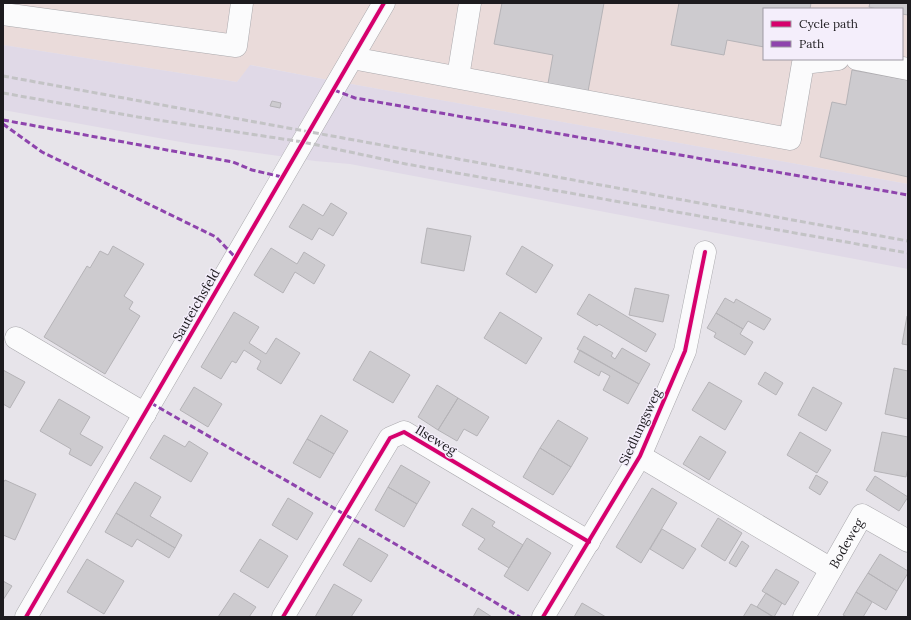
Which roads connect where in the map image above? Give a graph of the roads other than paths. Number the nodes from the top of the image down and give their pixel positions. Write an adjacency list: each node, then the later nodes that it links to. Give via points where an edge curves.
1 (242, 3): 4 (street, via 236,46)
2 (384, 3): 5 (street, Sauteichsfeld)
3 (470, 3): 9 (street)
4 (3, 14)
5 (352, 58): 9 (street); 12 (street, Sauteichsfeld)
6 (831, 60): 9 (street, via 803,64 790,139)
7 (862, 60): 8 (street)
8 (908, 69)
9 (458, 78)
10 (705, 252): 13 (street, Siedlungsweg, via 685,351)
11 (16, 338): 12 (street)
12 (145, 414): 17 (street, Sauteichsfeld)
13 (640, 456): 15 (street, Siedlungsweg); 16 (street, Siedlungsweg)
14 (908, 541): 16 (street, Bodeweg, via 862,515)
15 (589, 542): 18 (street, Ilseweg, via 404,432 390,438); 19 (street, Siedlungsweg)
16 (831, 569): 20 (street, Bodeweg)
17 (26, 617)
18 (283, 617)
19 (543, 617)
20 (804, 617)

